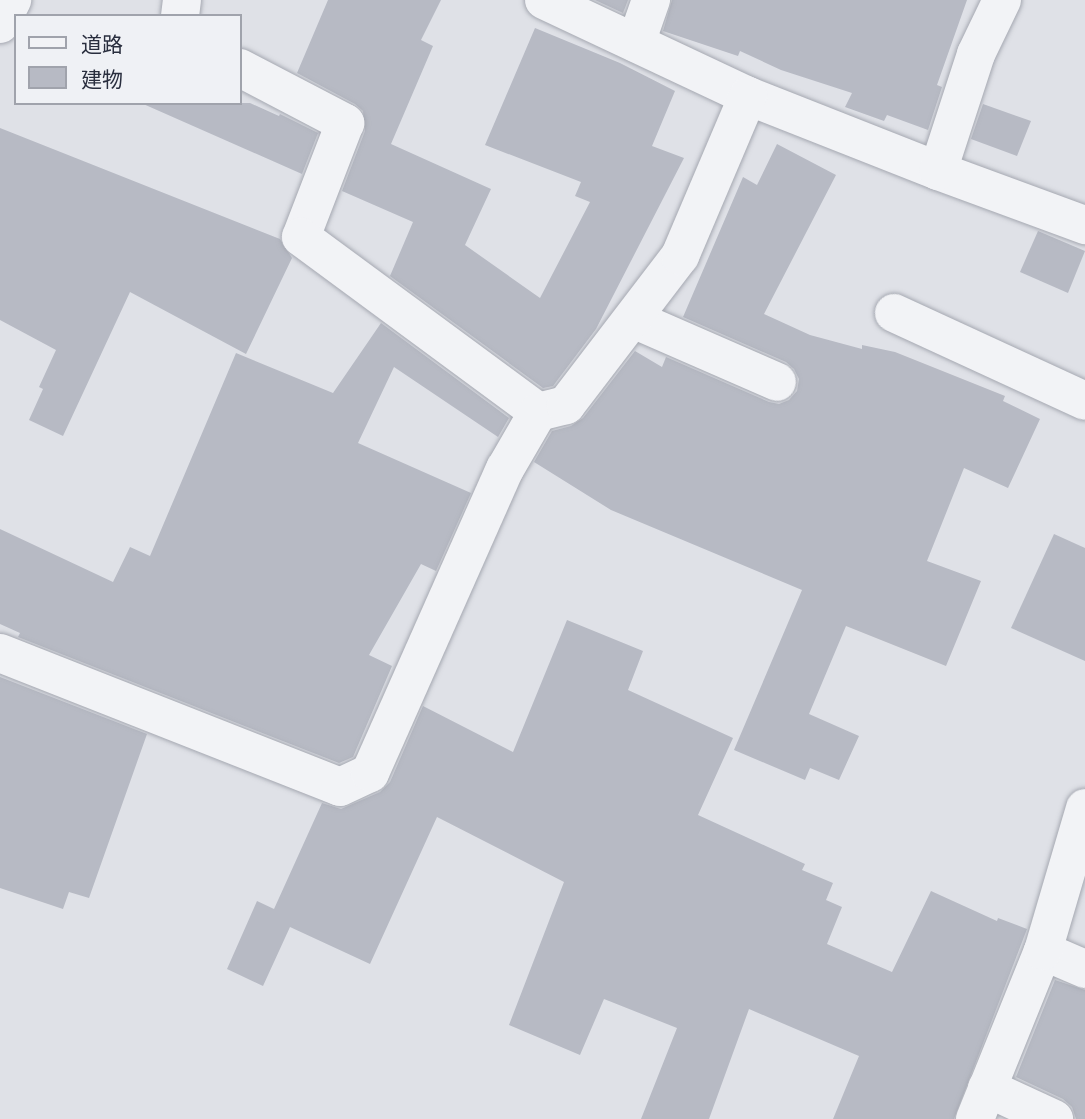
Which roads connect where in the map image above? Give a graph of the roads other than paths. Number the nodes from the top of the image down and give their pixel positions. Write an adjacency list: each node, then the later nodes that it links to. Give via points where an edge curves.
1 (12, 0): 5 (street)
2 (544, 0): 6 (street)
3 (651, 0): 6 (street)
4 (1002, 0): 9 (street, via 976,54)
5 (0, 24)
6 (636, 43): 8 (street)
7 (242, 69): 15 (street, via 345,123 301,237)
8 (748, 96): 9 (street); 12 (street, via 680,256)
9 (938, 171): 10 (street)
10 (1085, 225)
11 (894, 313): 14 (street)
12 (634, 319): 13 (street); 15 (street, via 566,405)
13 (777, 382)
14 (1085, 401)
15 (538, 412): 16 (street, via 505,469 370,773 340,787)
16 (0, 653)
17 (1085, 808): 18 (street)
18 (1043, 951): 19 (street); 20 (street)
19 (1085, 969)
20 (981, 1103): 21 (street)
21 (1054, 1119)

